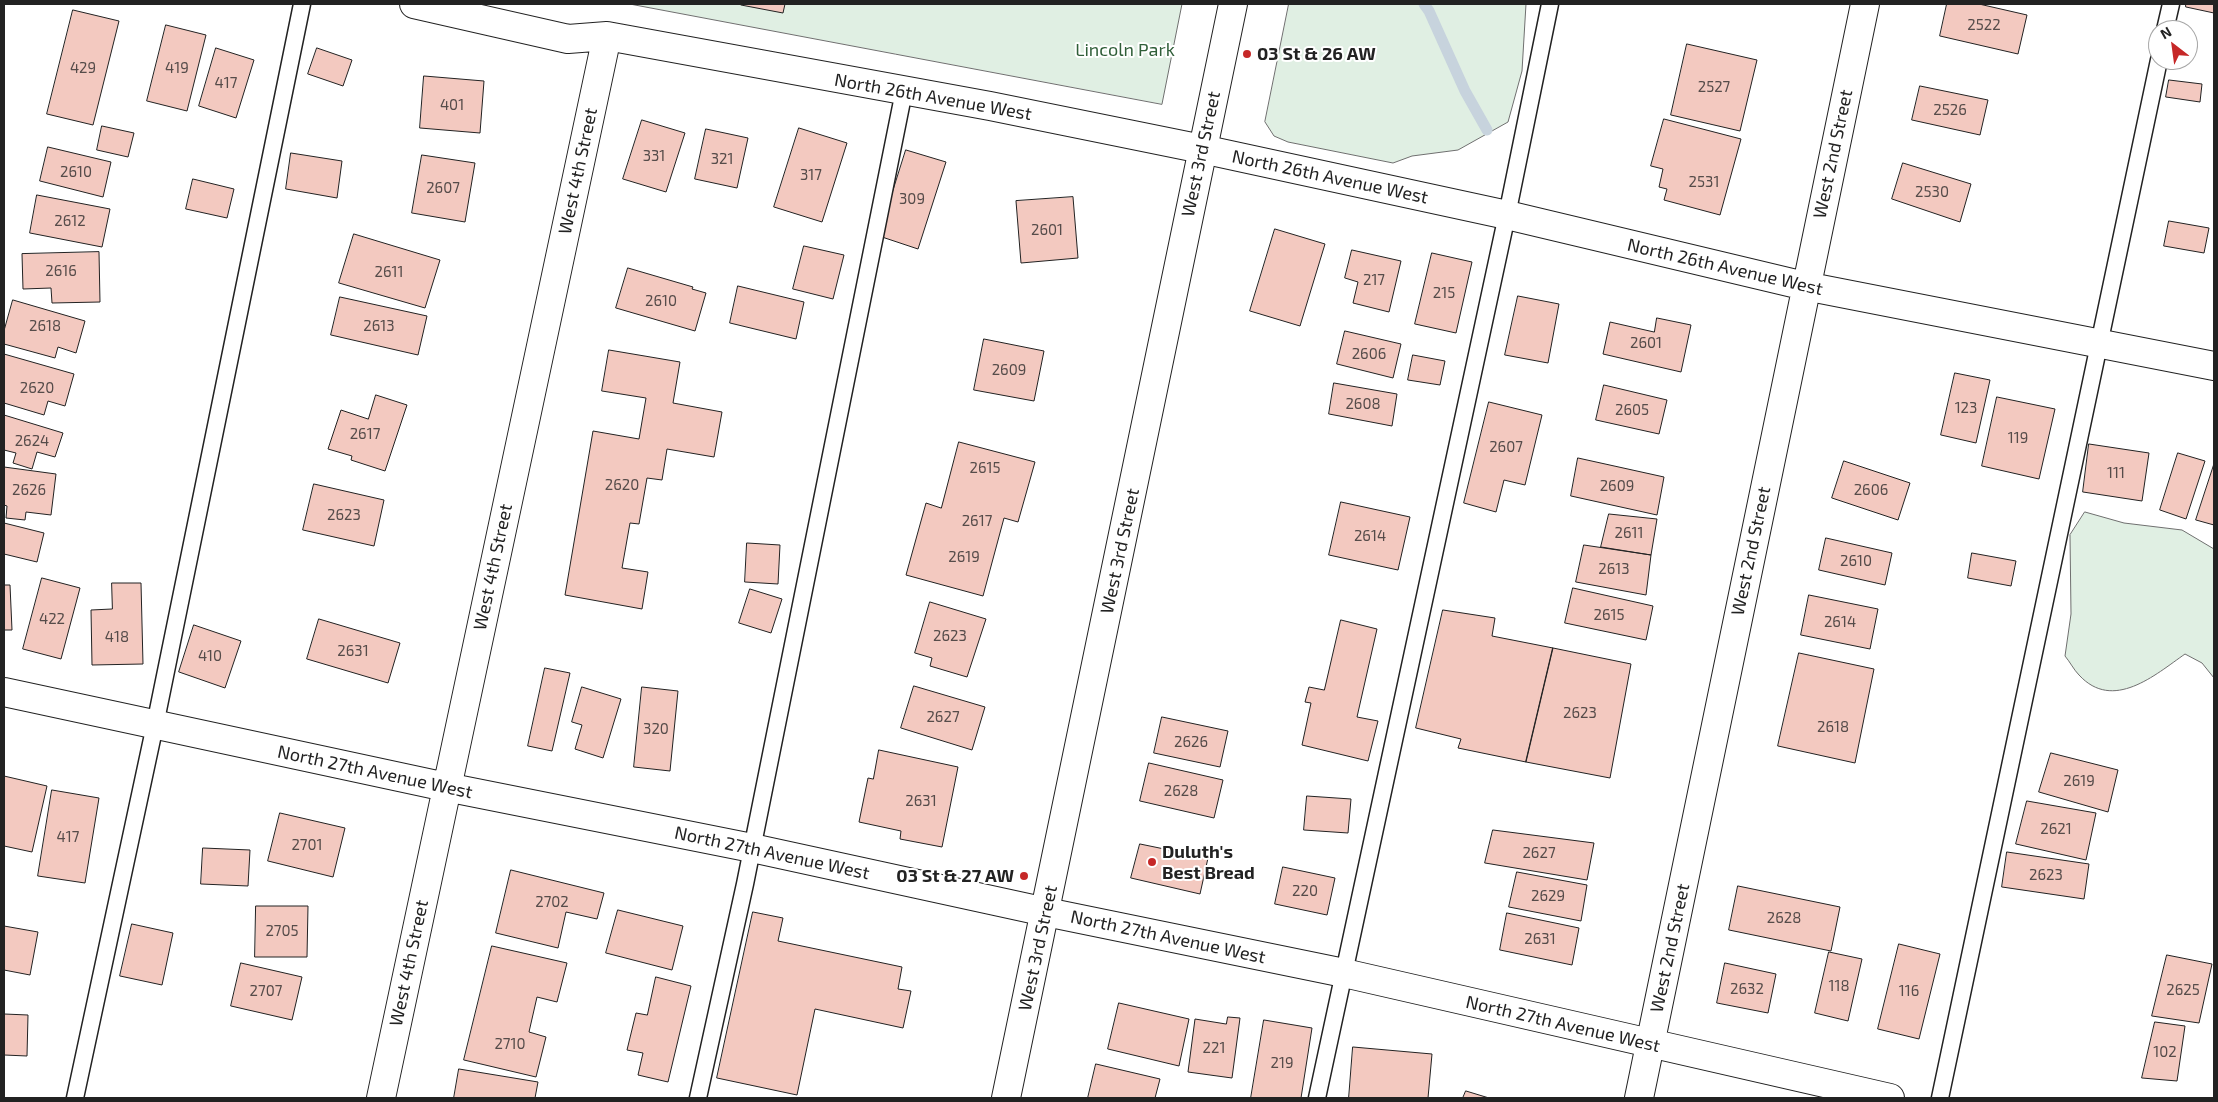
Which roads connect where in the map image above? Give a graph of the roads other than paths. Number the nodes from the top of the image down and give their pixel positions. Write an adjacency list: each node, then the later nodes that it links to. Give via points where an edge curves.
1 (302, 4): 17 (lane)
2 (414, 4): 8 (street, North 26th Avenue West, via 568,39)
3 (1233, 4): 11 (street, West 3rd Street)
4 (1550, 4): 12 (lane)
5 (1865, 4): 13 (street, West 2nd Street)
6 (2171, 4): 7 (lane)
7 (2167, 20)
8 (607, 36): 10 (street, North 26th Avenue West); 18 (street, West 4th Street)
9 (2157, 70): 14 (lane)
10 (904, 91): 11 (street, North 26th Avenue West); 19 (lane)
11 (1202, 149): 12 (street, North 26th Avenue West); 20 (street, West 3rd Street)
12 (1507, 216): 13 (street, North 26th Avenue West); 21 (lane)
13 (1805, 286): 14 (street, North 26th Avenue West); 22 (street, West 2nd Street)
14 (2099, 344): 15 (street, North 26th Avenue West); 30 (lane)
15 (2214, 366)
16 (4, 692): 17 (street, North 27th Avenue West)
17 (155, 725): 18 (street, North 27th Avenue West); 23 (lane)
18 (446, 788): 19 (street, North 27th Avenue West); 24 (street, West 4th Street)
19 (752, 848): 20 (street, North 27th Avenue West); 25 (lane)
20 (1046, 912): 21 (street, North 27th Avenue West); 26 (street, West 3rd Street)
21 (1344, 973): 22 (street, North 27th Avenue West); 27 (lane)
22 (1650, 1044): 28 (street, West 2nd Street); 29 (street, North 27th Avenue West)
23 (74, 1098)
24 (381, 1098)
25 (698, 1098)
26 (1006, 1098)
27 (1318, 1098)
28 (1639, 1098)
29 (1890, 1098)
30 (1940, 1098)

